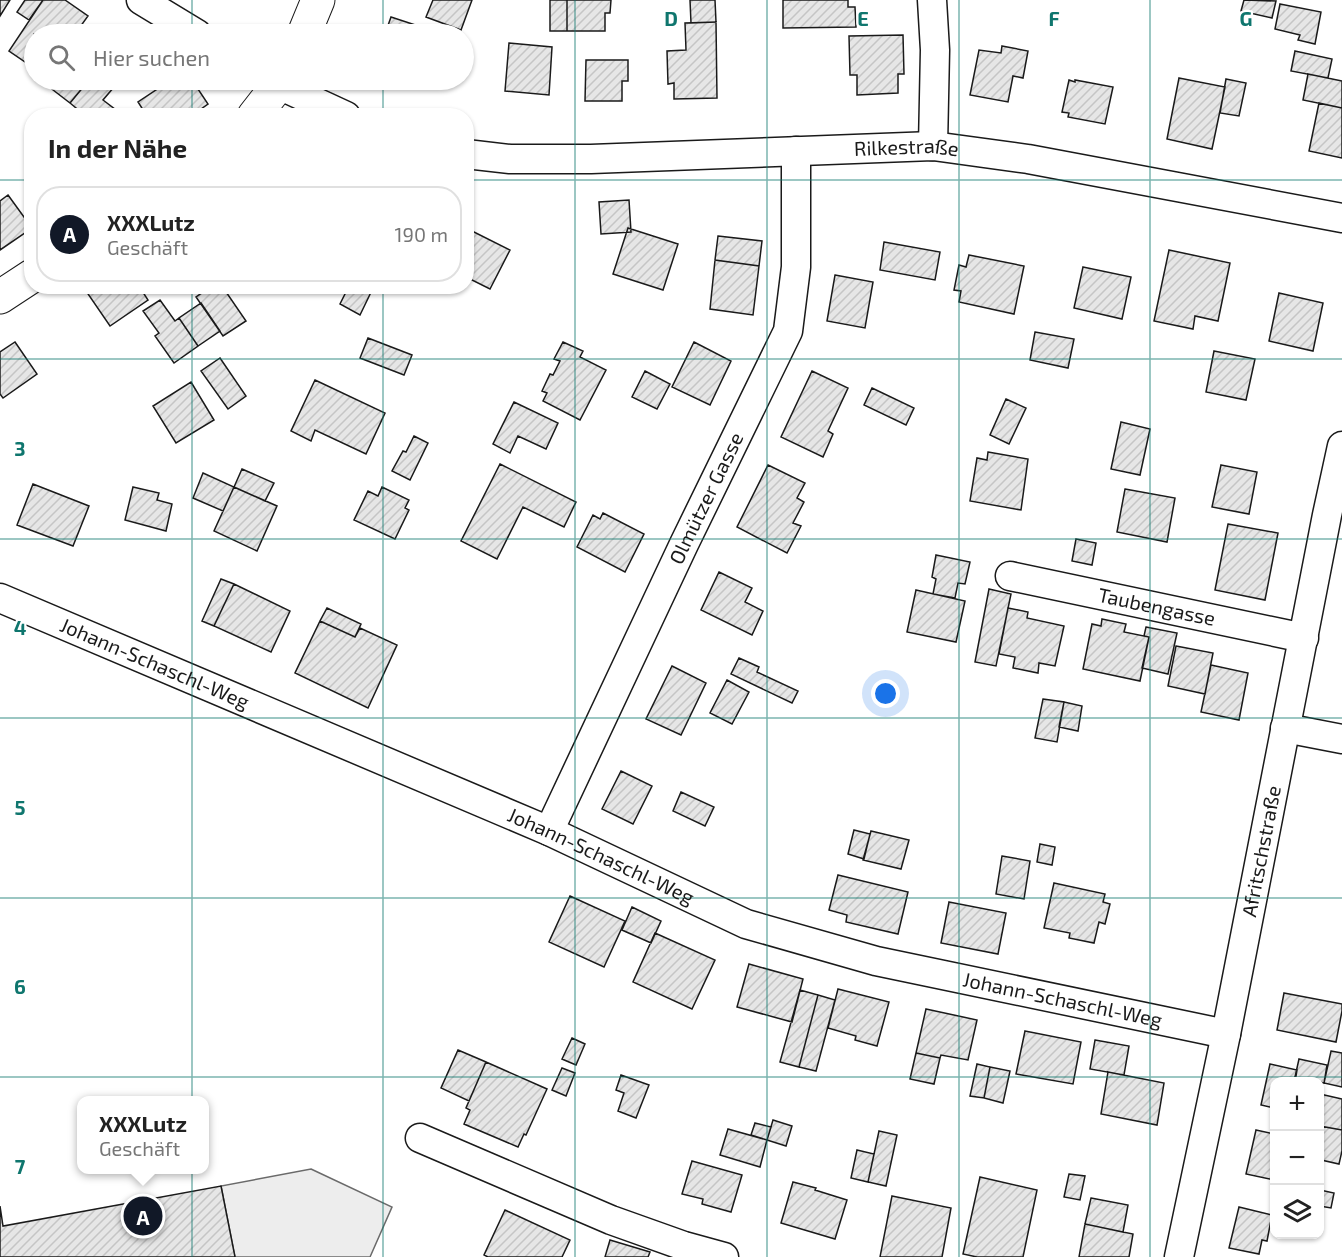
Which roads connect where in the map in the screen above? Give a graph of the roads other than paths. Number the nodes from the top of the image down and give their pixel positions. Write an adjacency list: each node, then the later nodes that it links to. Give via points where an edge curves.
1 (141, 0): 4 (street)
2 (318, 0): 5 (street)
3 (932, 0): 10 (street)
4 (180, 24)
5 (308, 24)
6 (271, 90): 8 (street)
7 (295, 90): 9 (street)
8 (259, 108)
9 (330, 108)
10 (933, 146): 11 (street, Rilkestraße); 13 (street, Rilkestraße, via 1028,159)
11 (796, 151): 12 (street, Rilkestraße, via 591,159); 22 (street, Olmützer Gasse, via 796,267 788,331)
12 (474, 155)
13 (1342, 218)
14 (24, 281): 15 (street)
15 (0, 297)
16 (1342, 446): 19 (street, Afritschstraße)
17 (1011, 576): 19 (street, Taubengasse)
18 (0, 598): 22 (street, Johann-Schaschl-Weg)
19 (1304, 638): 20 (street, Afritschstraße)
20 (1286, 728): 21 (street); 23 (street, Afritschstraße)
21 (1342, 740)
22 (549, 831): 23 (street, Johann-Schaschl-Weg, via 746,924 876,962)
23 (1226, 1034): 26 (street, Afritschstraße)
24 (420, 1138): 25 (street, via 611,1220)
25 (724, 1257)
26 (1179, 1257)

